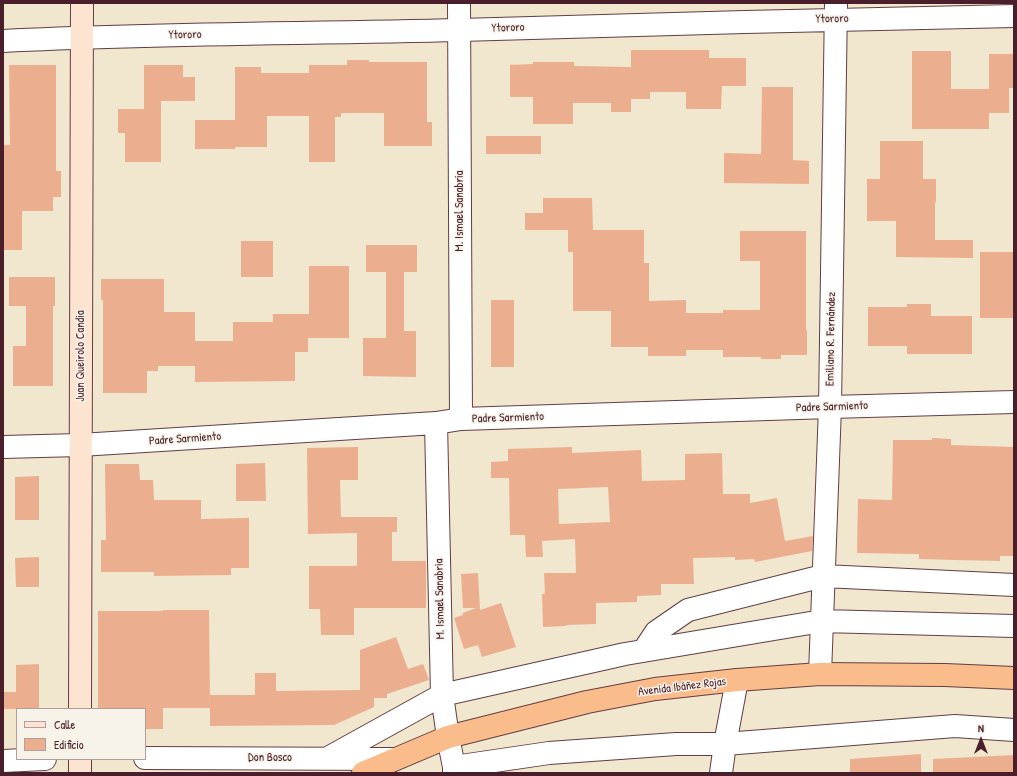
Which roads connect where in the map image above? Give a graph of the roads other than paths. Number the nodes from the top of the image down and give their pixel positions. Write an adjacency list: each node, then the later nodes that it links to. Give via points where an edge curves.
1 (82, 3): 6 (street, Juan Queirolo Candia)
2 (459, 3): 5 (street, M. Ismael Sanabria)
3 (835, 11): 4 (street, Ytororo); 5 (street, Ytororo); 9 (street, Emiliano R. Fernández)
4 (1014, 16)
5 (459, 30): 6 (street, Ytororo); 10 (street, M. Ismael Sanabria)
6 (81, 37): 7 (street, Ytororo); 12 (street, Juan Queirolo Candia)
7 (3, 41)
8 (1014, 402): 9 (street, Padre Sarmiento)
9 (830, 407): 10 (street, Padre Sarmiento); 14 (street, Emiliano R. Fernández)
10 (461, 419): 11 (street, Padre Sarmiento)
11 (436, 423): 12 (street, Padre Sarmiento); 22 (street, M. Ismael Sanabria)
12 (80, 446): 13 (street, Padre Sarmiento); 23 (street, Juan Queirolo Candia)
13 (3, 447)
14 (823, 576): 15 (street); 16 (street, Emiliano R. Fernández); 18 (street, via 688,610 656,632)
15 (1014, 585)
16 (822, 621): 17 (street); 18 (street); 19 (street, Emiliano R. Fernández)
17 (1014, 626)
18 (644, 650): 22 (street)
19 (820, 674): 20 (highway, Avenida Ibáñez Rojas, via 945,674); 21 (highway, Avenida Ibáñez Rojas)
20 (1014, 678)
21 (737, 680): 25 (highway, Avenida Ibáñez Rojas, via 655,689 587,702); 26 (street)
22 (442, 695): 25 (street, M. Ismael Sanabria); 28 (street)
23 (80, 708)
24 (1014, 730): 26 (street, via 955,726)
25 (448, 737): 29 (highway, Avenida Ibáñez Rojas); 33 (street, M. Ismael Sanabria)
26 (725, 744): 33 (street, via 676,744 549,753); 36 (street)
27 (146, 758): 28 (street, Don Bosco)
28 (328, 758): 29 (street, Don Bosco)
29 (396, 759): 35 (highway, Avenida Ibáñez Rojas)
30 (24, 760): 32 (street)
31 (80, 760): 34 (street)
32 (3, 761)
33 (454, 770)
34 (80, 773)
35 (363, 773)
36 (721, 773)

